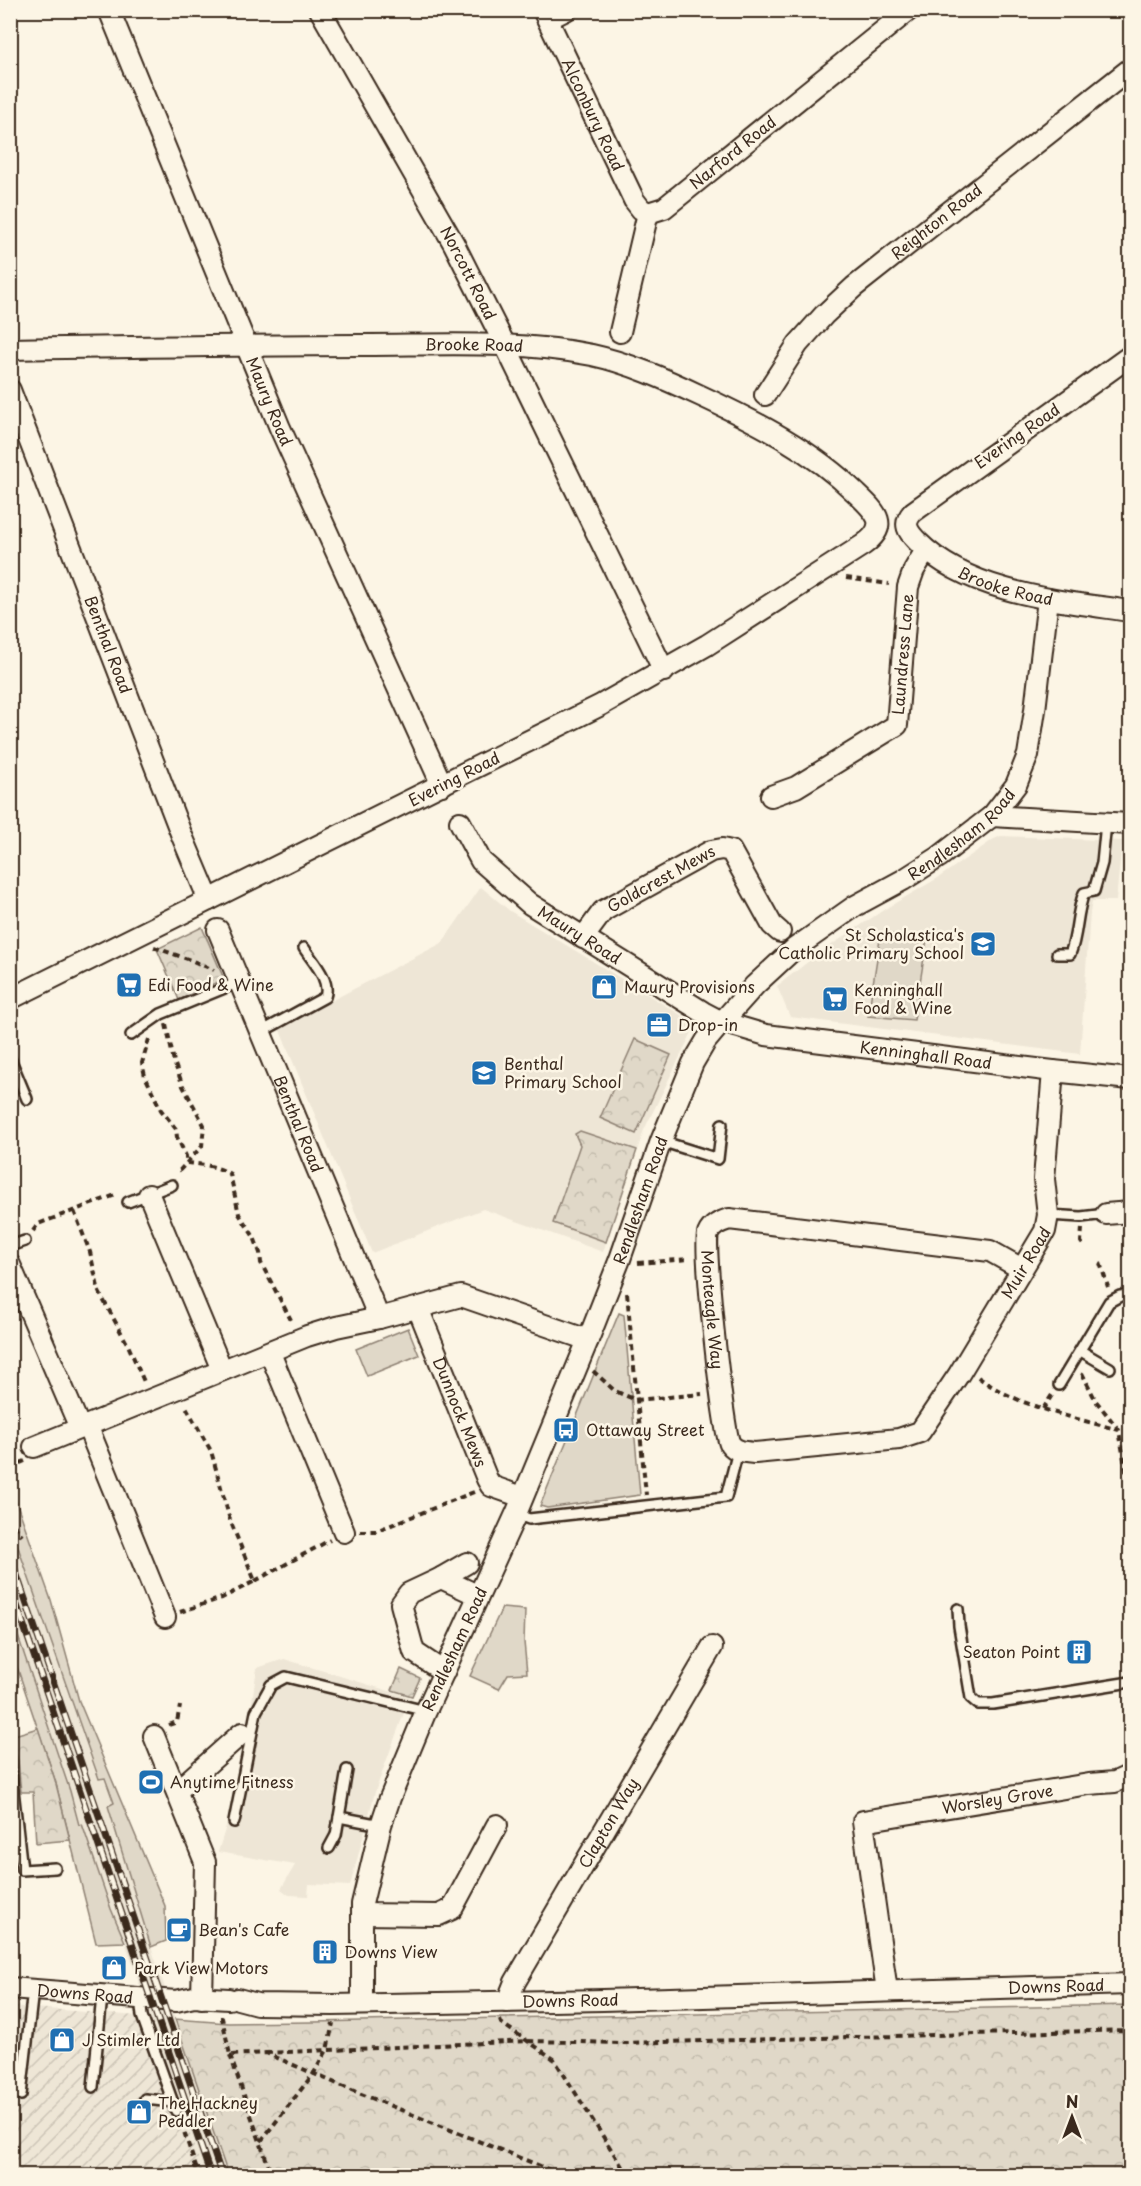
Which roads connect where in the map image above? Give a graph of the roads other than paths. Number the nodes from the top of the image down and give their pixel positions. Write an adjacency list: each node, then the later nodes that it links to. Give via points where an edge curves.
1 (109, 10): 9 (street, Maury Road)
2 (320, 10): 10 (street, Norcott Road, via 453,244)
3 (566, 10): 5 (street)
4 (909, 10): 7 (street, Narford Road, via 664,208)
5 (545, 15): 7 (street, Alconbury Road, via 634,200)
6 (1131, 69): 14 (street, Reighton Road, via 854,287 798,344)
7 (648, 213): 8 (street)
8 (620, 332)
9 (246, 345): 10 (street, Brooke Road); 11 (street, Brooke Road); 21 (street, Maury Road)
10 (505, 345): 16 (street, Brooke Road, via 560,349 613,360 750,419 841,479 872,509); 20 (street, Norcott Road)
11 (10, 349)
12 (1131, 356): 15 (street, Evering Road, via 996,450)
13 (10, 390): 27 (street, Benthal Road)
14 (765, 395)
15 (907, 520): 17 (street, Brooke Road, via 908,531)
16 (878, 528): 20 (street, Evering Road, via 873,538)
17 (927, 550): 18 (street, Brooke Road, via 961,572); 22 (street, Laundress Lane, via 908,587 897,725 796,787)
18 (1048, 599): 19 (street, Brooke Road); 23 (street, Rendlesham Road, via 1028,755 1016,786)
19 (1131, 611)
20 (664, 671): 21 (street, Evering Road)
21 (442, 785): 27 (street, Evering Road)
22 (771, 796)
23 (992, 816): 25 (street); 35 (street, Rendlesham Road, via 939,857 821,929 776,965)
24 (460, 822): 30 (street, Maury Road, via 481,861 530,904)
25 (1106, 823): 26 (street); 32 (lane, via 1102,863 1094,891 1084,893 1079,906 1075,942 1070,954)
26 (1131, 824)
27 (209, 900): 34 (street, Evering Road)
28 (218, 930): 33 (street, Benthal Road)
29 (780, 932): 30 (street, Goldcrest Mews, via 772,925 731,851 722,849 711,851 603,911)
30 (584, 938): 35 (street, Maury Road)
31 (304, 948): 36 (lane, via 324,979 325,998)
32 (1057, 954)
33 (239, 982): 36 (street, Benthal Road); 37 (lane, via 162,1013)
34 (10, 999)
35 (722, 1022): 39 (street, Kenninghall Road, via 766,1035); 43 (street, Rendlesham Road, via 693,1064)
36 (261, 1032): 56 (street, Benthal Road)
37 (131, 1035)
38 (10, 1058): 41 (lane)
39 (1053, 1071): 40 (street, Kenninghall Road); 49 (street, Muir Road, via 1044,1179)
40 (1131, 1079)
41 (27, 1099)
42 (722, 1124): 43 (lane, via 718,1159)
43 (661, 1141): 57 (street, Rendlesham Road)
44 (172, 1185): 45 (lane)
45 (149, 1195): 46 (lane); 61 (street)
46 (129, 1202)
47 (1131, 1212): 48 (street)
48 (1106, 1214): 49 (lane)
49 (1048, 1215): 53 (street, Muir Road, via 1045,1231)
50 (25, 1240): 51 (lane)
51 (10, 1246)
52 (10, 1265): 63 (street)
53 (1022, 1269): 65 (street, Muir Road, via 920,1432 899,1439 755,1453); 65 (street, Monteagle Way, via 990,1251 729,1219 715,1224 707,1235 707,1258 728,1437)
54 (1131, 1295): 59 (lane, via 1109,1302)
55 (418, 1308): 56 (street); 57 (street, via 461,1296); 66 (street, Dunnock Mews, via 492,1486)
56 (379, 1318): 58 (street, via 307,1336)
57 (588, 1340): 66 (street, Rendlesham Road)
58 (270, 1353): 61 (street); 67 (street)
59 (1078, 1355): 60 (lane); 62 (lane)
60 (1110, 1368)
61 (222, 1370): 63 (street)
62 (1059, 1385)
63 (83, 1427): 64 (street); 72 (street)
64 (34, 1448)
65 (738, 1451): 66 (lane, via 726,1497 529,1519)
66 (519, 1506): 70 (street, Rendlesham Road)
67 (344, 1532)
68 (466, 1563): 69 (street)
69 (441, 1578): 70 (street); 74 (street, via 409,1593 402,1604 414,1652)
70 (477, 1595): 74 (street, Rendlesham Road)
71 (958, 1609): 75 (lane, via 971,1698 978,1704)
72 (165, 1617)
73 (712, 1647): 97 (street, Clapton Way)
74 (444, 1672): 76 (street, Rendlesham Road)
75 (1131, 1682)
76 (426, 1711): 84 (lane, via 286,1677 271,1685 256,1712); 86 (street, Rendlesham Road)
77 (158, 1732): 82 (street)
78 (242, 1733): 82 (street)
79 (10, 1763): 88 (lane, via 22,1870)
80 (348, 1770): 83 (lane)
81 (1131, 1775): 93 (street, Worsley Grove, via 1115,1782 863,1821)
82 (177, 1791): 95 (street, via 206,1862)
83 (339, 1816): 86 (lane); 87 (lane)
84 (234, 1822)
85 (497, 1825): 89 (street, via 452,1909 439,1915)
86 (381, 1826): 89 (street, Rendlesham Road)
87 (329, 1848)
88 (55, 1868)
89 (362, 1914): 98 (street, Rendlesham Road)
90 (1131, 1984): 93 (street, Downs Road)
91 (10, 1988): 92 (street, Downs Road)
92 (33, 1990): 94 (street, Downs Road); 100 (lane)
93 (887, 1991): 97 (street, Downs Road)
94 (102, 1996): 96 (street, Downs Road); 99 (lane)
95 (202, 1998): 96 (street, Downs Road); 98 (street, Downs Road, via 257,2004)
96 (140, 1999): 101 (lane, via 142,2016 175,2107)
97 (503, 2002): 98 (street, Downs Road)
98 (362, 2004)
99 (93, 2087)
100 (21, 2095)
101 (145, 2099)

